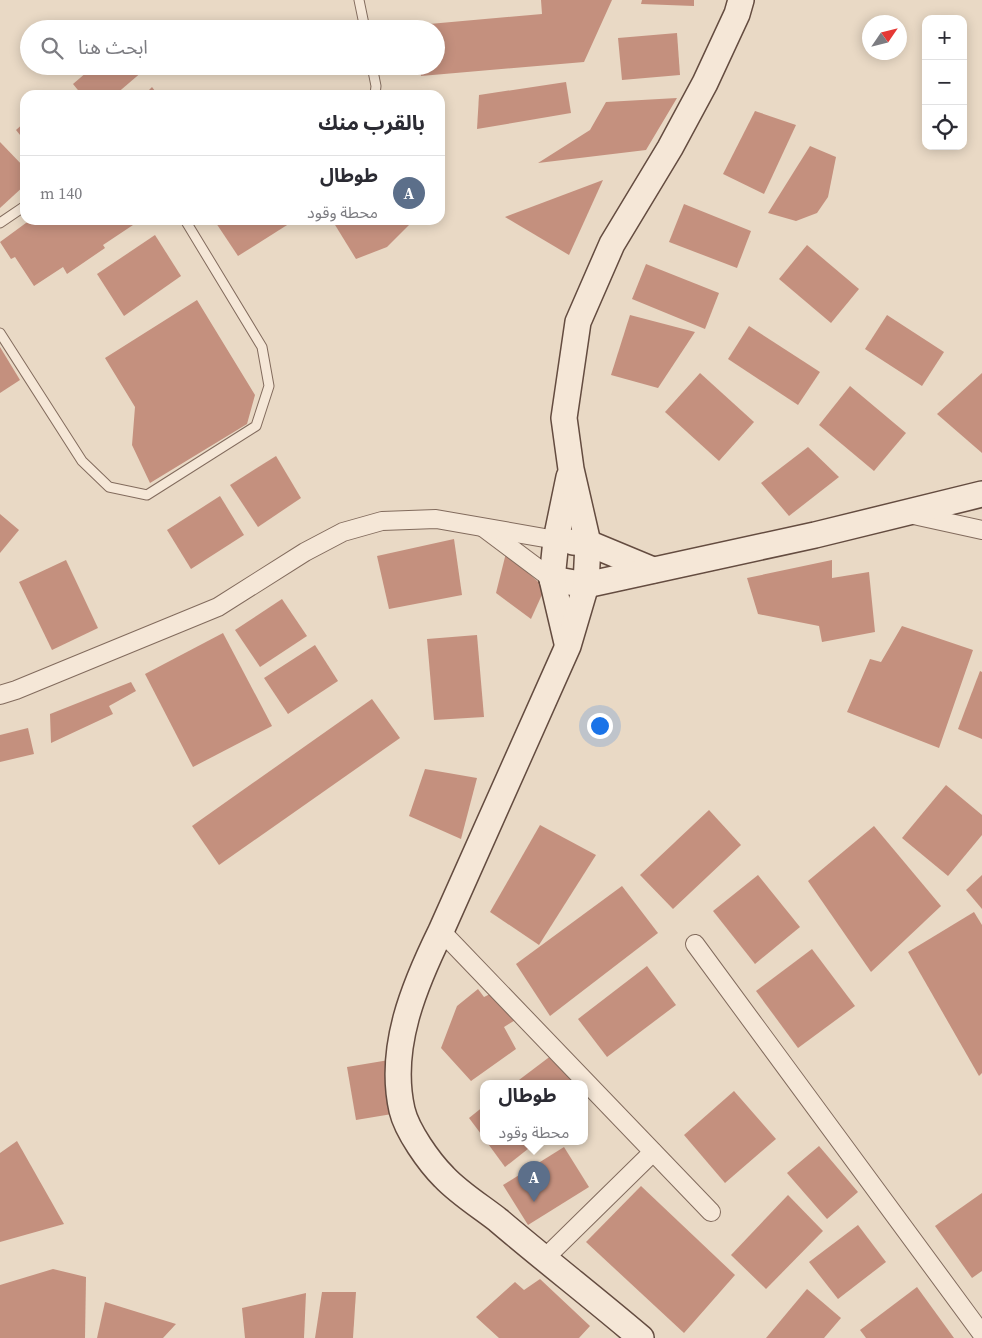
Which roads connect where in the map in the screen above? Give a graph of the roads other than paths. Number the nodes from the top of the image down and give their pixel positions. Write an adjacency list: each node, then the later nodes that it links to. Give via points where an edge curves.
1 (359, 0): 3 (lane)
2 (741, 0): 10 (main road, via 705,83 612,244 578,322 564,418)
3 (363, 20)
4 (374, 75): 5 (lane)
5 (376, 90)
6 (20, 209): 7 (lane)
7 (0, 223)
8 (188, 225): 9 (lane, via 262,347 269,386 256,426 147,495 109,487 82,461)
9 (0, 333)
10 (571, 470): 15 (main road); 16 (main road)
11 (974, 500): 12 (main road)
12 (906, 513): 14 (street); 17 (main road)
13 (482, 526): 15 (street); 18 (street); 21 (street, via 436,519 382,520 343,532 218,607)
14 (982, 530)
15 (556, 540): 16 (main road); 18 (main road)
16 (588, 543): 17 (main road); 19 (main road)
17 (653, 570): 19 (main road)
18 (552, 579): 19 (main road); 20 (main road)
19 (586, 585): 20 (main road)
20 (568, 646): 22 (main road)
21 (0, 695)
22 (441, 931): 24 (street); 28 (main road, via 421,970 401,1041 398,1071 402,1111 418,1144 445,1178)
23 (695, 944): 29 (street)
24 (584, 1080)
25 (588, 1084): 26 (street)
26 (653, 1152): 27 (street); 28 (street)
27 (711, 1212)
28 (544, 1259): 30 (main road)
29 (982, 1334)
30 (642, 1338)

